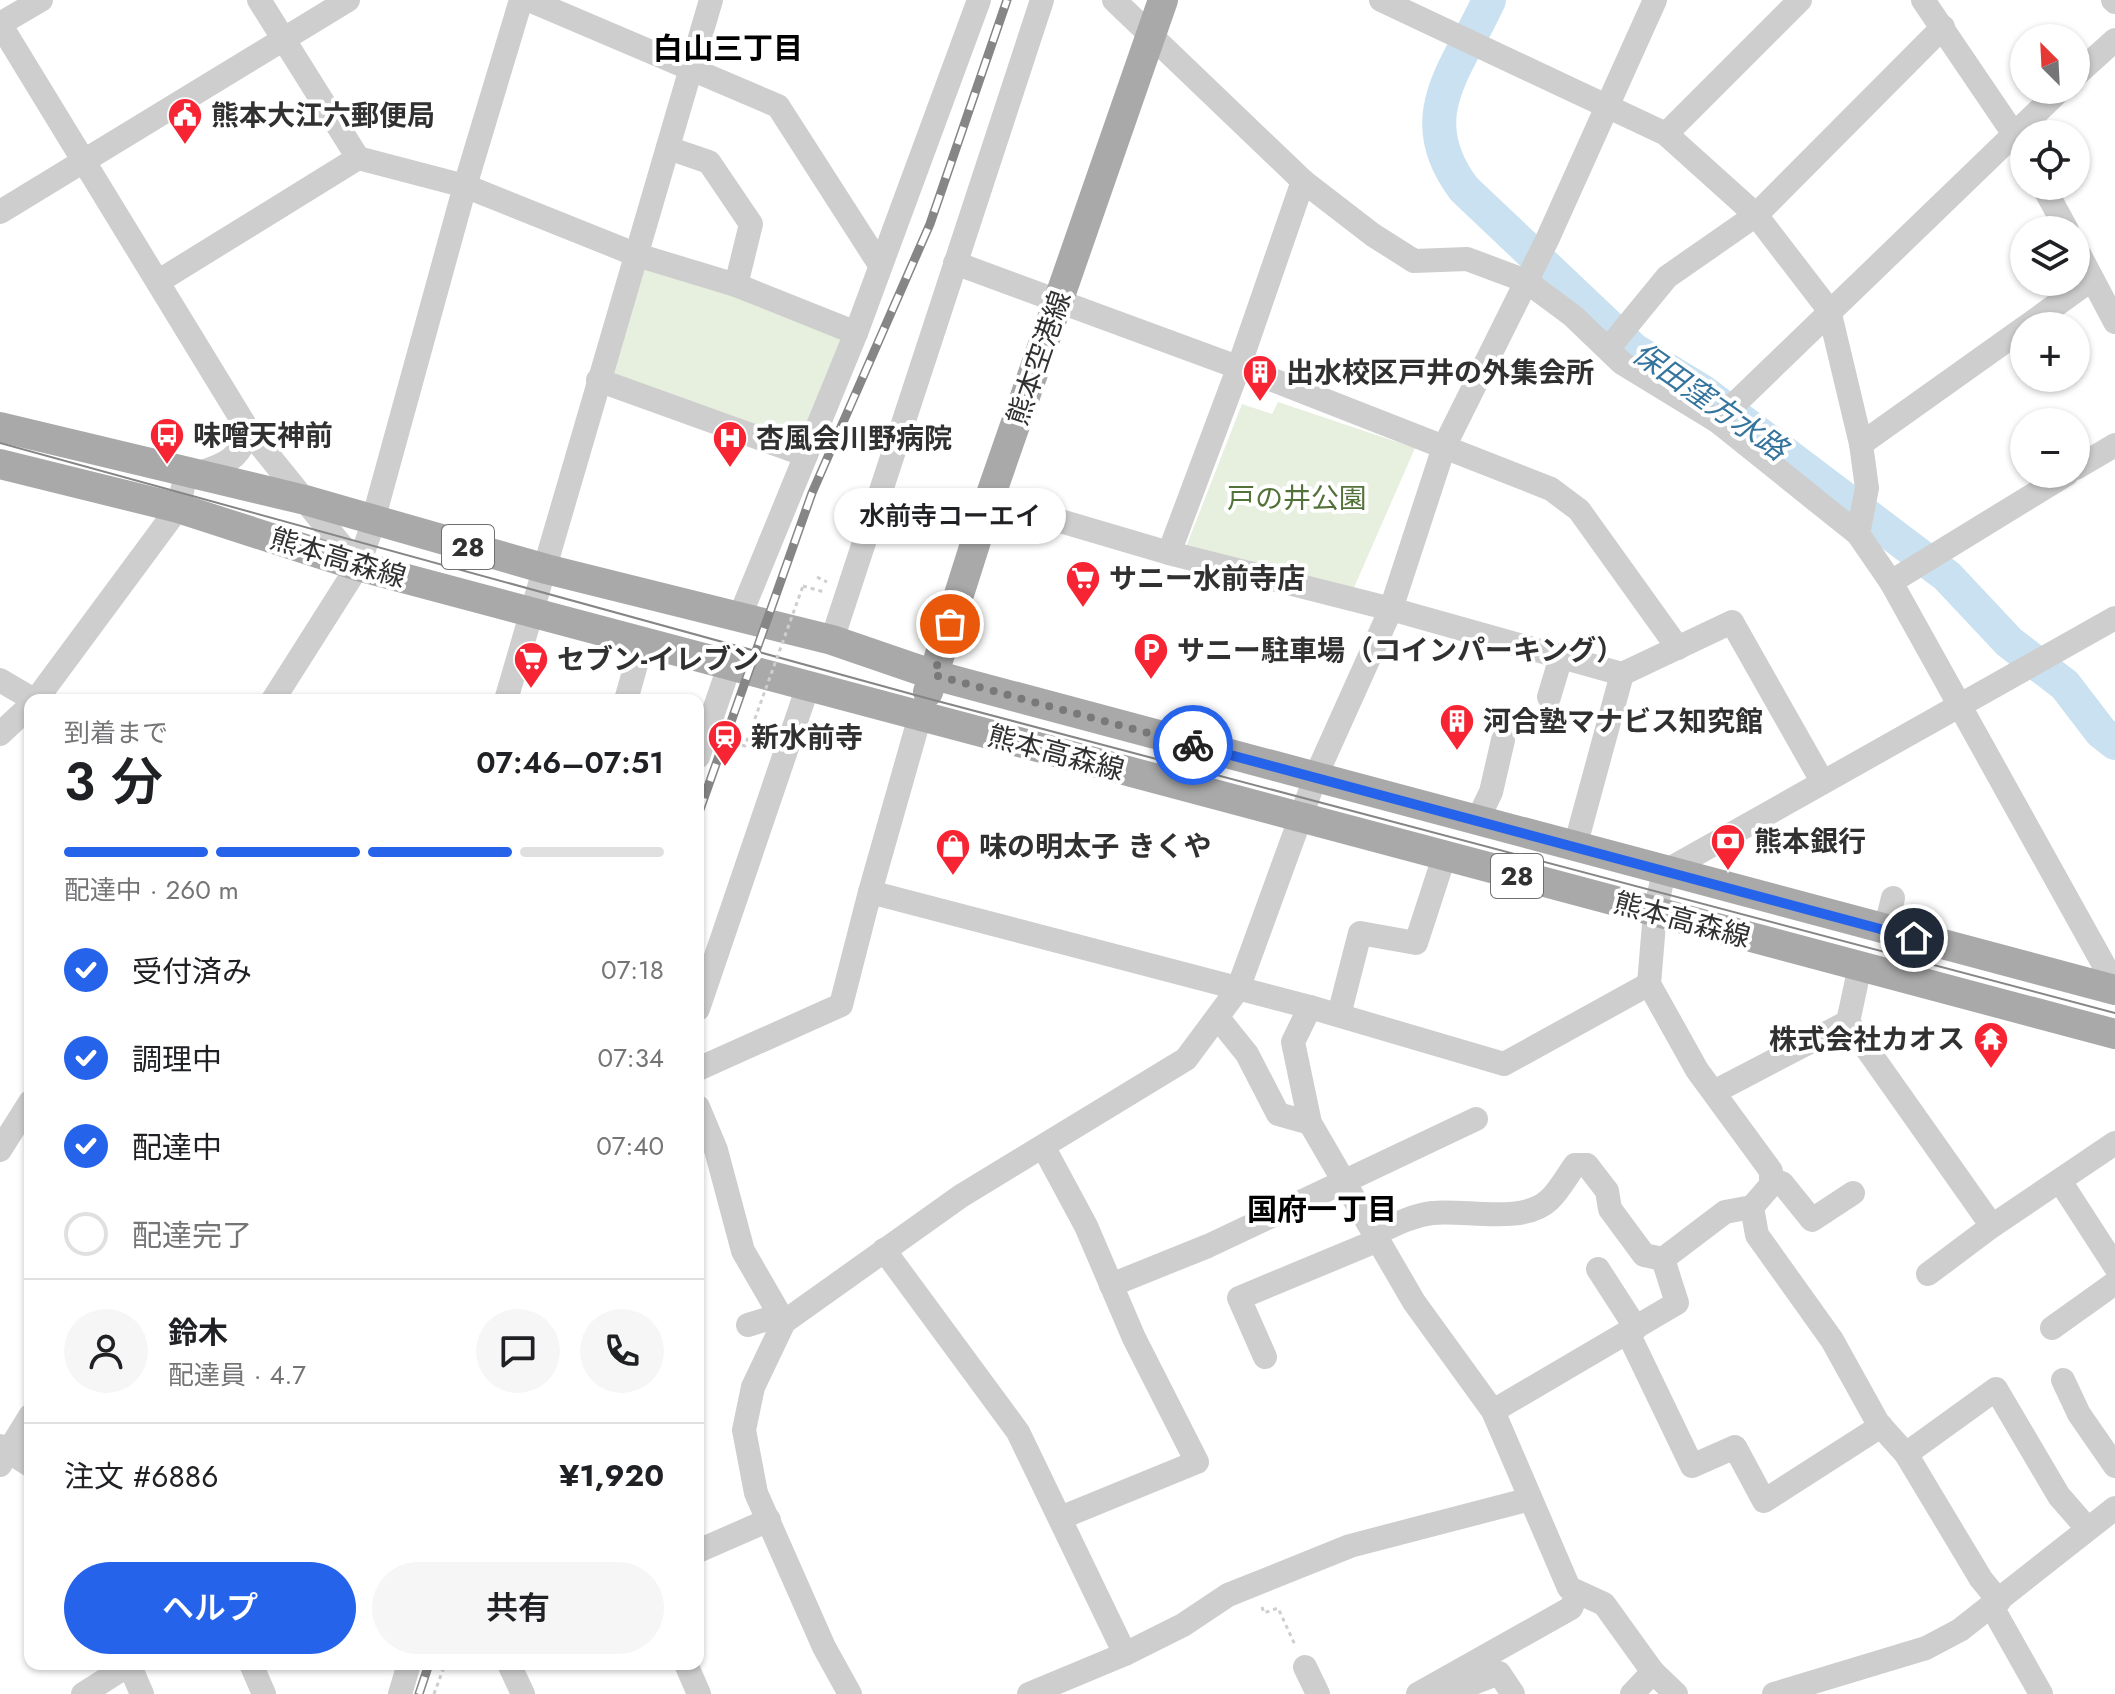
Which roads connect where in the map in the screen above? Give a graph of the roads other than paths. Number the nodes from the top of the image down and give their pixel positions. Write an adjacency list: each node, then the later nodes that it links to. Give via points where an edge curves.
1 (41, 0): 15 (street)
2 (259, 0): 18 (street)
3 (348, 0): 18 (street)
4 (521, 0): 32 (street)
5 (529, 0): 21 (street)
6 (711, 0): 21 (street)
7 (979, 0): 37 (street)
8 (1042, 0): 36 (street)
9 (1114, 0): 17 (street)
10 (1163, 0): 17 (main road, 熊本空港線)
11 (1655, 0): 23 (street)
12 (1800, 0): 26 (street)
13 (1923, 0): 16 (street)
14 (1397, 2): 23 (street)
15 (0, 24): 30 (street)
16 (1943, 27): 25 (street); 34 (street)
17 (1151, 34): 31 (street); 43 (main road, 熊本空港線)
18 (285, 39): 29 (street); 30 (street)
19 (2115, 40): 20 (street)
20 (2090, 62)
21 (692, 69): 27 (street); 37 (street, via 778,106)
22 (2049, 104): 24 (street)
23 (1605, 107): 26 (street); 41 (street)
24 (2035, 120)
25 (2010, 127)
26 (1666, 134): 34 (street)
27 (668, 148): 35 (street); 42 (street, via 709,162 751,224)
28 (2010, 148): 44 (street)
29 (358, 158): 32 (street); 40 (street)
30 (86, 159): 33 (street); 40 (street)
31 (1303, 181): 41 (street, via 1414,261 1467,259); 50 (street)
32 (465, 186): 35 (street); 66 (street)
33 (0, 212)
34 (1756, 215): 44 (street); 49 (street, via 1667,277)
35 (637, 255): 42 (street); 51 (street)
36 (955, 263): 43 (street); 77 (street)
37 (880, 265): 47 (street)
38 (2090, 275): 39 (street)
39 (2092, 279): 45 (street); 46 (street)
40 (159, 281): 54 (street)
41 (1526, 281): 49 (street); 57 (street)
42 (736, 285): 47 (street)
43 (1059, 302): 50 (street); 64 (main road, 熊本空港線)
44 (1829, 310): 52 (street); 55 (street)
45 (2046, 312)
46 (2115, 322)
47 (856, 333): 58 (street)
48 (2010, 338): 55 (street)
49 (1608, 349): 52 (street)
50 (1238, 369): 57 (street); 68 (street)
51 (598, 380): 58 (street); 70 (street)
52 (1717, 421): 67 (street)
53 (0, 427): 61 (main road, 熊本高森線 / 28)
54 (248, 430): 61 (street, via 244,447 232,460); 63 (street)
55 (1861, 444): 67 (street, via 1867,488)
56 (2115, 445): 59 (street)
57 (1444, 447): 72 (street); 78 (street, via 1551,489 1579,510)
58 (806, 455): 74 (street)
59 (2090, 460)
60 (0, 464): 65 (main road, 熊本高森線 / 28)
61 (193, 472): 63 (main road, 熊本高森線 / 28); 65 (street)
62 (2044, 488): 71 (street)
63 (305, 500): 66 (main road, 熊本高森線 / 28); 69 (street)
64 (989, 500): 68 (street); 82 (main road, 熊本空港線)
65 (178, 508): 69 (main road, 熊本高森線 / 28); 86 (street)
66 (375, 520): 69 (street); 70 (main road, 熊本高森線 / 28)
67 (1858, 534): 71 (street)
68 (1169, 553): 72 (street)
69 (358, 566): 73 (main road, 熊本高森線 / 28); 87 (street)
70 (546, 569): 73 (street); 74 (main road, 熊本高森線 / 28)
71 (1891, 582): 91 (street)
72 (1391, 609): 79 (street); 97 (street)
73 (531, 612): 76 (main road, 熊本高森線 / 28); 88 (street)
74 (740, 616): 77 (main road, 熊本高森線 / 28)
75 (2115, 618): 91 (street)
76 (643, 640): 80 (main road, 熊本高森線 / 28); 89 (street)
77 (832, 640): 82 (main road, 熊本高森線 / 28)
78 (1678, 648): 81 (street); 98 (street, via 1732,622)
79 (1557, 655): 81 (street); 90 (street)
80 (730, 664): 84 (main road, 熊本高森線 / 28); 95 (street)
81 (1622, 674): 101 (street)
82 (934, 675): 93 (main road, 熊本空港線); 97 (main road, 熊本高森線 / 28)
83 (0, 680): 85 (street)
84 (808, 686): 93 (main road, 熊本高森線 / 28); 112 (street)
85 (24, 694)
86 (39, 694)
87 (277, 694)
88 (508, 694)
89 (628, 694)
90 (1549, 697)
91 (1958, 707): 98 (street); 110 (street)
92 (24, 712): 94 (street)
93 (920, 716): 99 (main road, 熊本高森線 / 28); 104 (street)
94 (0, 734)
95 (704, 740)
96 (1503, 740): 100 (street, via 1491,792)
97 (1315, 778): 99 (street); 100 (main road, 熊本高森線 / 28)
98 (1822, 781): 103 (street)
99 (1300, 819): 102 (main road, 熊本高森線 / 28); 111 (street)
100 (1477, 821): 101 (main road, 熊本高森線 / 28)
101 (1575, 847): 103 (main road, 熊本高森線 / 28)
102 (1444, 857): 106 (main road, 熊本高森線 / 28); 114 (street, via 1416,943 1360,933)
103 (1664, 872): 106 (street); 107 (main road, 熊本高森線 / 28)
104 (870, 892): 111 (street); 118 (street, via 841,1005)
105 (1893, 898): 107 (street)
106 (1655, 912): 108 (main road, 熊本高森線 / 28); 109 (street)
107 (1885, 930): 110 (main road, 熊本高森線 / 28)
108 (1860, 966): 116 (street); 117 (main road, 熊本高森線 / 28)
109 (1649, 984): 114 (street, via 1504,1064); 119 (street)
110 (2115, 988)
111 (1238, 989): 113 (street); 115 (street)
112 (704, 991)
113 (1310, 1007): 114 (street); 122 (street, via 1293,1042)
114 (1339, 1015)
115 (1218, 1018): 122 (street, via 1234,1049 1247,1054 1278,1114); 125 (street, via 1186,1059)
116 (1848, 1022): 119 (street); 132 (street)
117 (2115, 1034)
118 (704, 1066)
119 (1714, 1092): 128 (street, via 1762,1155)
120 (1476, 1119): 127 (street)
121 (704, 1121): 141 (street, via 743,1251)
122 (1310, 1123): 127 (street)
123 (15, 1124): 126 (street)
124 (2115, 1143): 129 (street)
125 (1044, 1148): 134 (street, via 961,1196); 140 (street)
126 (0, 1150)
127 (1345, 1179): 133 (street); 140 (street, via 1208,1246)
128 (1771, 1181): 130 (street, via 1782,1183 1812,1220); 131 (street)
129 (2060, 1181): 132 (street); 136 (street)
130 (1853, 1193)
131 (1752, 1207): 135 (street, via 1725,1212); 149 (street, via 1757,1235 1832,1340)
132 (1992, 1226): 138 (street)
133 (1374, 1238): 135 (street, via 1412,1217 1455,1212 1490,1216 1537,1207 1548,1202 1575,1165 1587,1165 1607,1191 1610,1209 1644,1255); 145 (street, via 1239,1298); 147 (street)
134 (884, 1250): 141 (street); 156 (street, via 1018,1432)
135 (1663, 1259): 144 (street, via 1677,1303)
136 (2115, 1266)
137 (1598, 1269): 144 (street)
138 (1928, 1274)
139 (2115, 1283): 143 (street)
140 (1111, 1285): 156 (street, via 1197,1462)
141 (782, 1319): 142 (street); 157 (street, via 753,1387 744,1430 756,1493)
142 (748, 1325)
143 (2052, 1328)
144 (1632, 1330): 147 (street); 149 (street, via 1692,1466 1735,1447 1764,1501)
145 (1265, 1357)
146 (2063, 1380): 153 (street)
147 (1493, 1411): 154 (street)
148 (24, 1424): 150 (street)
149 (1881, 1426): 151 (street)
150 (3, 1454): 152 (street)
151 (1906, 1454): 158 (street, via 1996,1389 2059,1496); 161 (street)
152 (24, 1463)
153 (2115, 1466)
154 (1530, 1499): 160 (street, via 1569,1588); 162 (street, via 1350,1546 1228,1595)
155 (2115, 1508): 158 (street)
156 (1060, 1518): 162 (street)
157 (769, 1520): 159 (street); 177 (street)
158 (2086, 1527): 161 (street)
159 (704, 1548)
160 (1577, 1594): 170 (street, via 1604,1604); 180 (street, via 1571,1608)
161 (1996, 1604): 185 (street, via 1926,1648); 186 (street)
162 (1125, 1654): 178 (street)
163 (1305, 1667): 179 (street)
164 (115, 1670): 171 (street)
165 (132, 1670): 172 (street)
166 (254, 1670): 173 (street)
167 (407, 1670): 174 (street)
168 (512, 1670): 175 (street)
169 (689, 1670): 176 (street)
170 (1653, 1672): 183 (street); 184 (street)
171 (91, 1680)
172 (142, 1694)
173 (264, 1694)
174 (400, 1694)
175 (523, 1694)
176 (699, 1694)
177 (850, 1694)
178 (1029, 1694)
179 (1318, 1694)
180 (1418, 1694)
181 (1445, 1694): 182 (street, via 1499,1673)
182 (1513, 1694)
183 (1632, 1694)
184 (1676, 1694)
185 (1774, 1694)
186 (2041, 1694)

